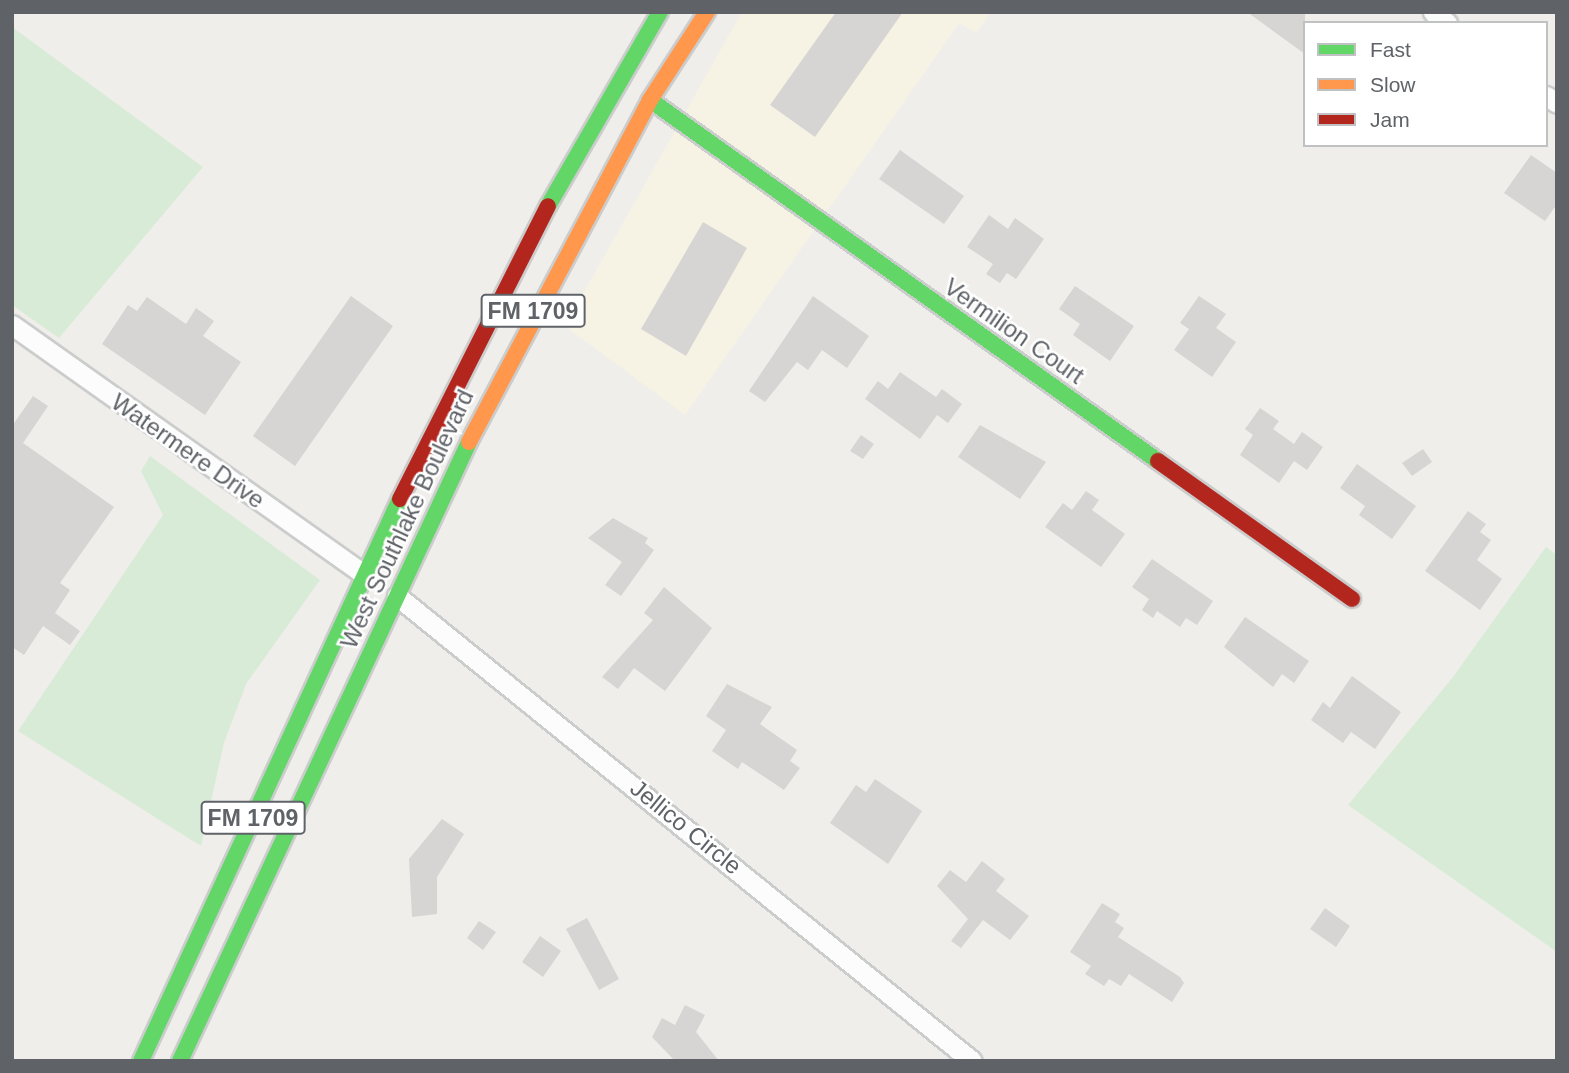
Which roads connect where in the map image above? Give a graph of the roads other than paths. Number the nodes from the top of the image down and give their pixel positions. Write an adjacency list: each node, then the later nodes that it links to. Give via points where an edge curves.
1 (660, 12): 5 (main road, West Southlake Boulevard / FM 1709, via 530,236)
2 (707, 12): 3 (main road, West Southlake Boulevard / FM 1709)
3 (650, 100): 6 (main road, West Southlake Boulevard / FM 1709, via 538,301); 7 (main road, Vermilion Court)
4 (12, 325): 5 (street, Watermere Drive)
5 (365, 575): 6 (main road); 8 (main road, West Southlake Boulevard / FM 1709)
6 (397, 596): 9 (main road, West Southlake Boulevard / FM 1709); 10 (street, Jellico Circle)
7 (1352, 599)
8 (141, 1061)
9 (180, 1061)
10 (972, 1061)

